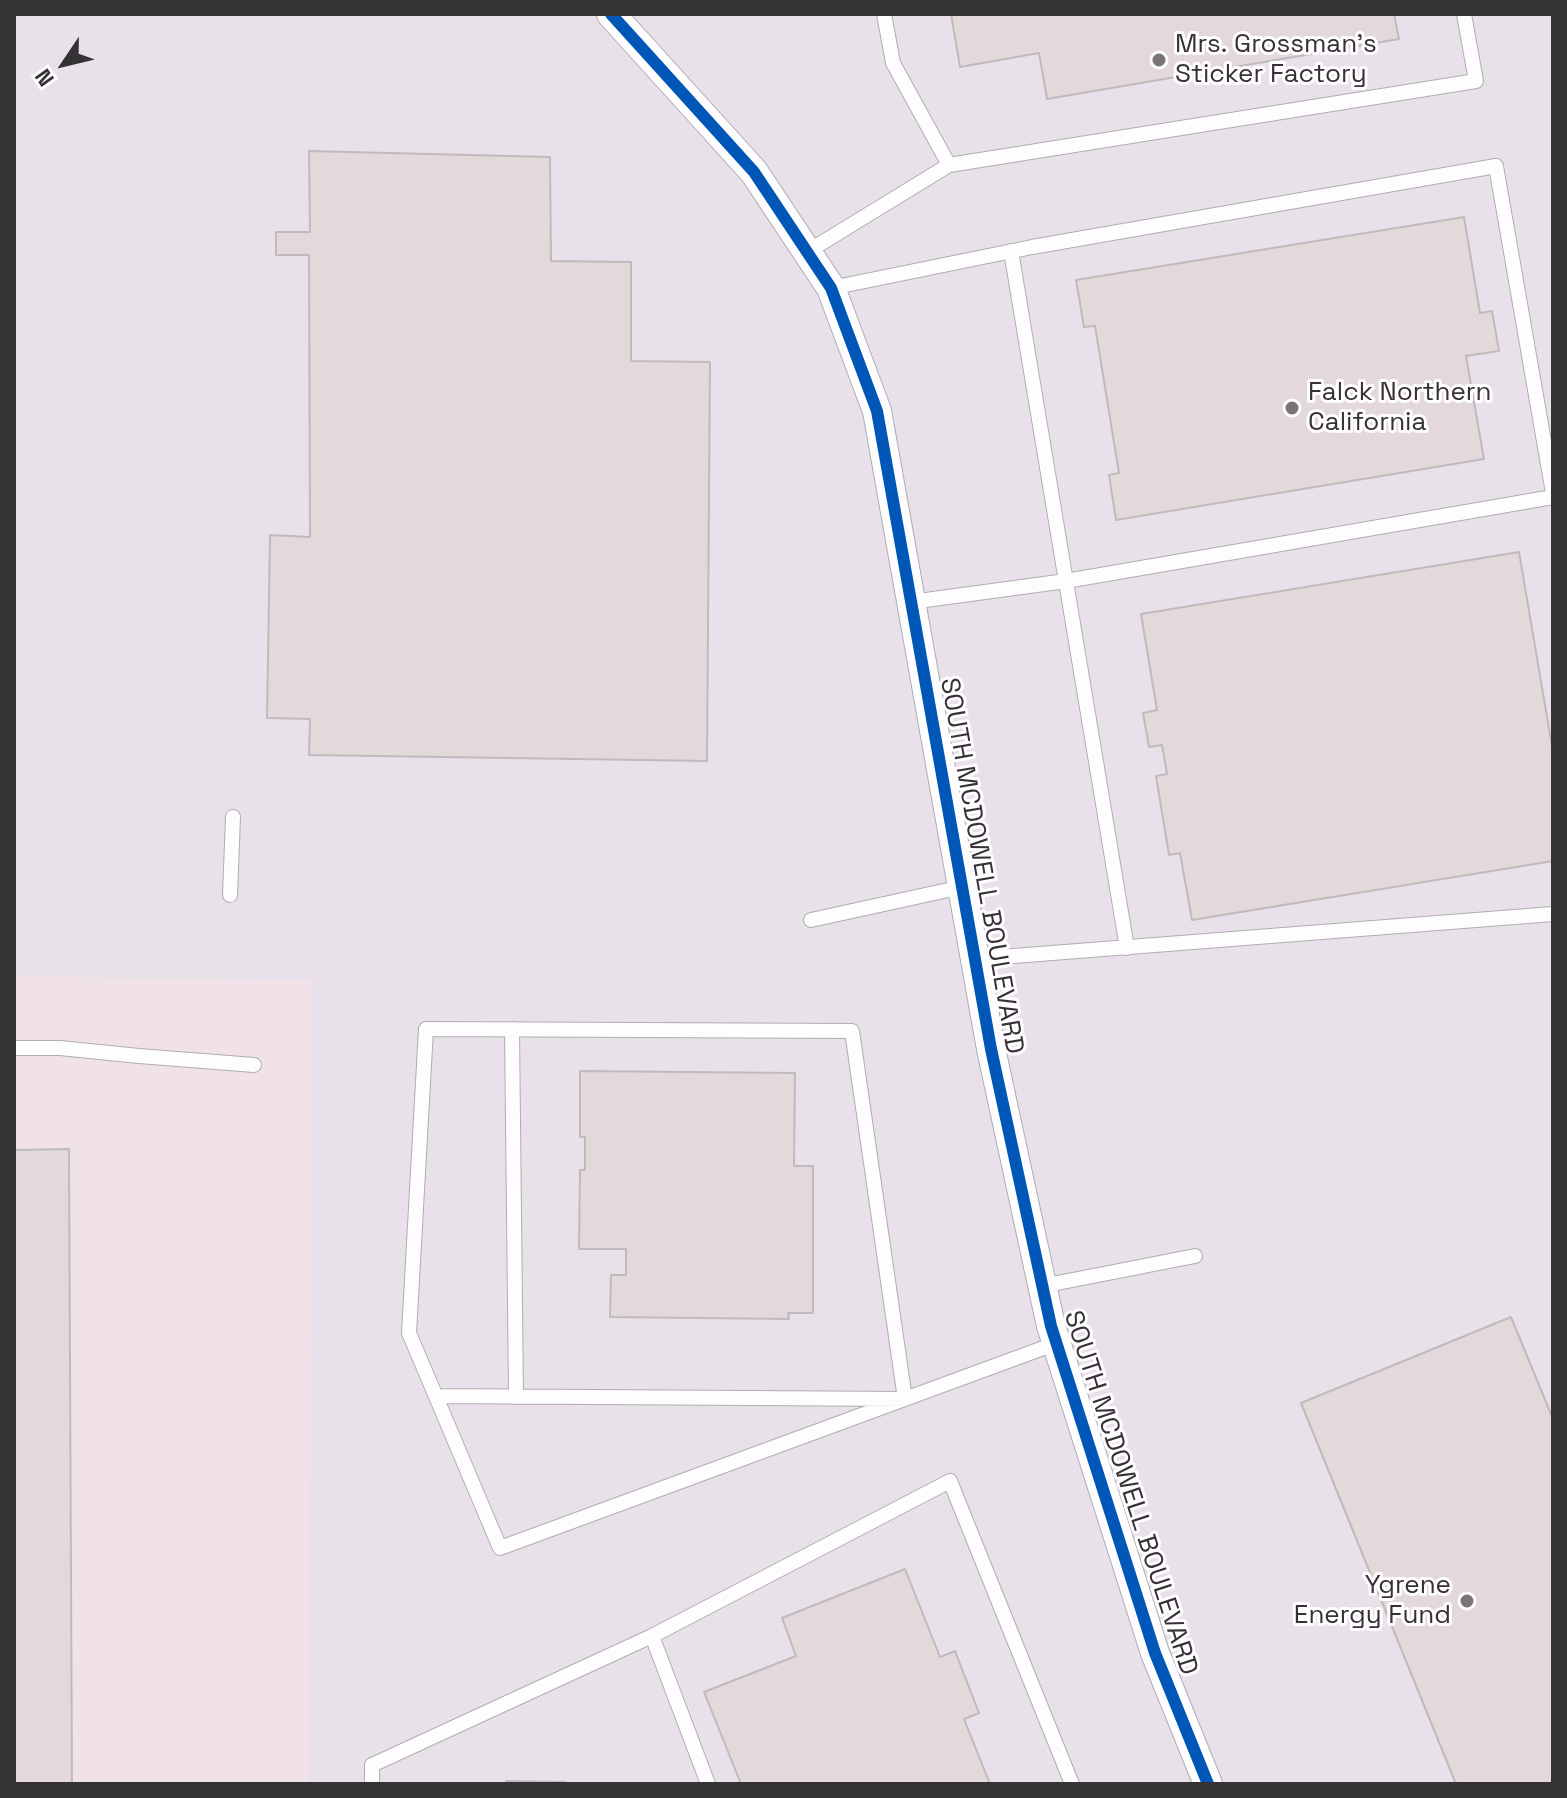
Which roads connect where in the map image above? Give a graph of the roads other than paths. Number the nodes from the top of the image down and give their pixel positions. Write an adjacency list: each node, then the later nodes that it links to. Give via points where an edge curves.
1 (611, 14): 6 (street, SOUTH MCDOWELL BOULEVARD, via 754,172)
2 (884, 14): 4 (lane, via 893,63)
3 (1464, 14): 4 (lane, via 1476,81)
4 (949, 165): 6 (lane)
5 (1011, 251): 7 (lane); 8 (lane, via 1496,166); 9 (lane)
6 (807, 252): 7 (street, SOUTH MCDOWELL BOULEVARD)
7 (831, 288): 10 (street, SOUTH MCDOWELL BOULEVARD, via 877,411)
8 (1553, 495): 9 (lane)
9 (1066, 581): 10 (lane); 16 (lane)
10 (911, 602): 12 (street, SOUTH MCDOWELL BOULEVARD)
11 (233, 817): 13 (lane)
12 (962, 887): 15 (lane); 17 (street, SOUTH MCDOWELL BOULEVARD)
13 (230, 895)
14 (1553, 914): 16 (lane)
15 (811, 920)
16 (1127, 948): 17 (lane)
17 (975, 959): 22 (street, SOUTH MCDOWELL BOULEVARD)
18 (512, 1029): 24 (lane, via 426,1029 409,1333); 25 (lane); 26 (lane, via 852,1031)
19 (14, 1048): 20 (lane)
20 (254, 1065)
21 (1195, 1256): 22 (lane)
22 (1042, 1286): 23 (street, SOUTH MCDOWELL BOULEVARD)
23 (1057, 1343): 26 (lane); 31 (street, SOUTH MCDOWELL BOULEVARD, via 1155,1653)
24 (436, 1396): 25 (lane); 26 (lane, via 500,1548)
25 (516, 1397): 26 (lane)
26 (905, 1399)
27 (652, 1636): 28 (lane, via 372,1765); 29 (lane); 30 (lane, via 950,1481)
28 (372, 1784)
29 (708, 1784)
30 (1072, 1784)
31 (1208, 1784)

